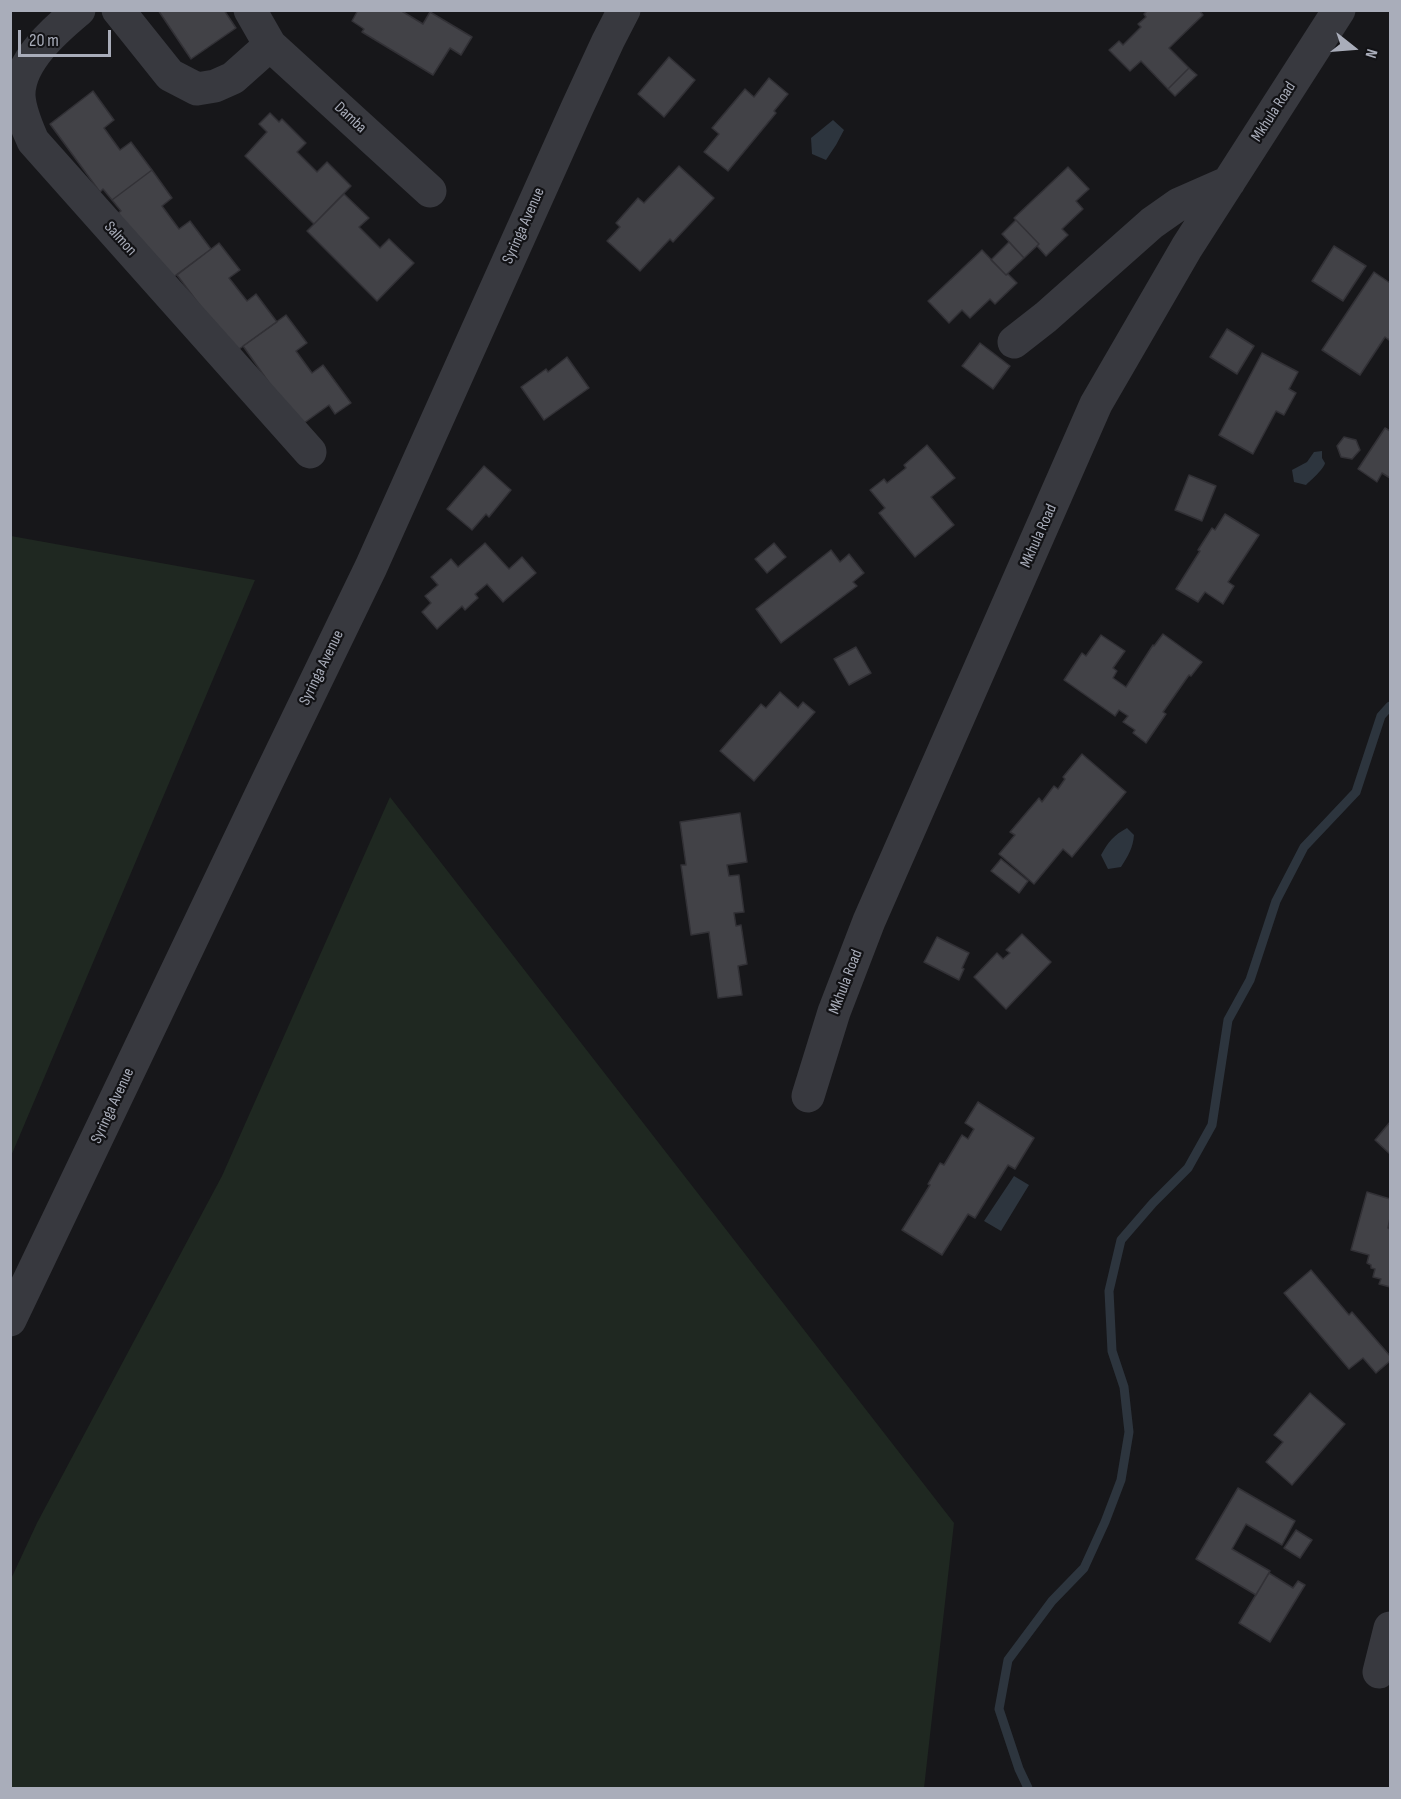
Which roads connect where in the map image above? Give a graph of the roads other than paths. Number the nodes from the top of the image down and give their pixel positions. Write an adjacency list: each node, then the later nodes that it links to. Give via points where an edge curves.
1 (79, 10): 10 (street, Salmon, via 40,45 24,75 19,95 33,141)
2 (117, 10): 6 (street, via 170,75 197,89 233,78)
3 (250, 10): 6 (street, Damba)
4 (624, 10): 12 (street, Syringa Avenue, via 371,567)
5 (1339, 10): 7 (street, Mkhula Road)
6 (270, 45): 8 (street, Damba)
7 (1228, 182): 9 (street, via 1179,204 1152,223); 11 (street, Mkhula Road, via 1096,404 869,921 834,1012)
8 (430, 191)
9 (1014, 342)
10 (310, 452)
11 (808, 1096)
12 (10, 1320)
13 (1390, 1628): 14 (street)
14 (1379, 1672)

